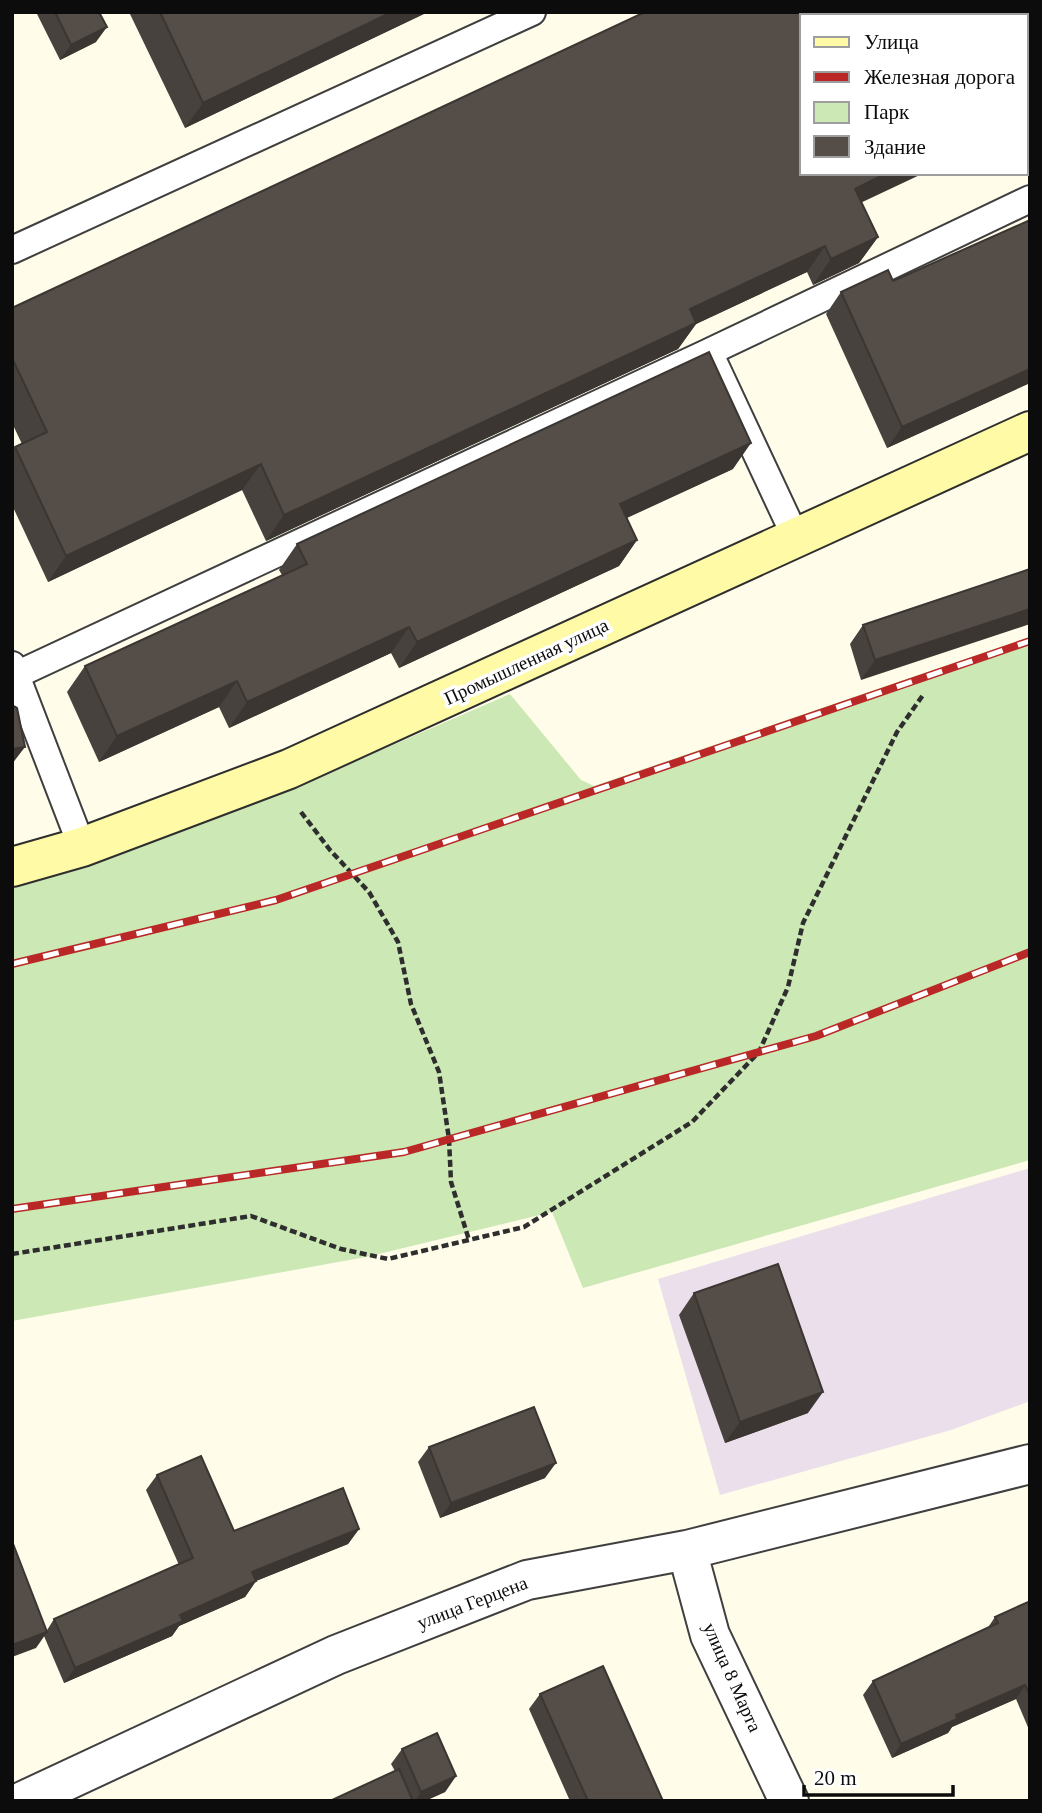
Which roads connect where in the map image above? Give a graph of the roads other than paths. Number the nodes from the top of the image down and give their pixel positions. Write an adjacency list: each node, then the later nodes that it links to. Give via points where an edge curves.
1 (533, 12): 3 (lane)
2 (1030, 199): 4 (lane)
3 (12, 250)
4 (709, 352): 6 (lane); 7 (lane)
5 (1030, 431): 6 (street, Промышленная улица)
6 (796, 538): 8 (street, Промышленная улица, via 273,775)
7 (14, 670): 8 (lane)
8 (82, 846): 9 (street, Промышленная улица)
9 (12, 867)
10 (1030, 1464): 11 (street, улица Герцена)
11 (687, 1550): 12 (street, улица Герцена, via 527,1580 336,1655); 13 (street, улица 8 Марта, via 710,1635)
12 (23, 1801)
13 (789, 1801)

